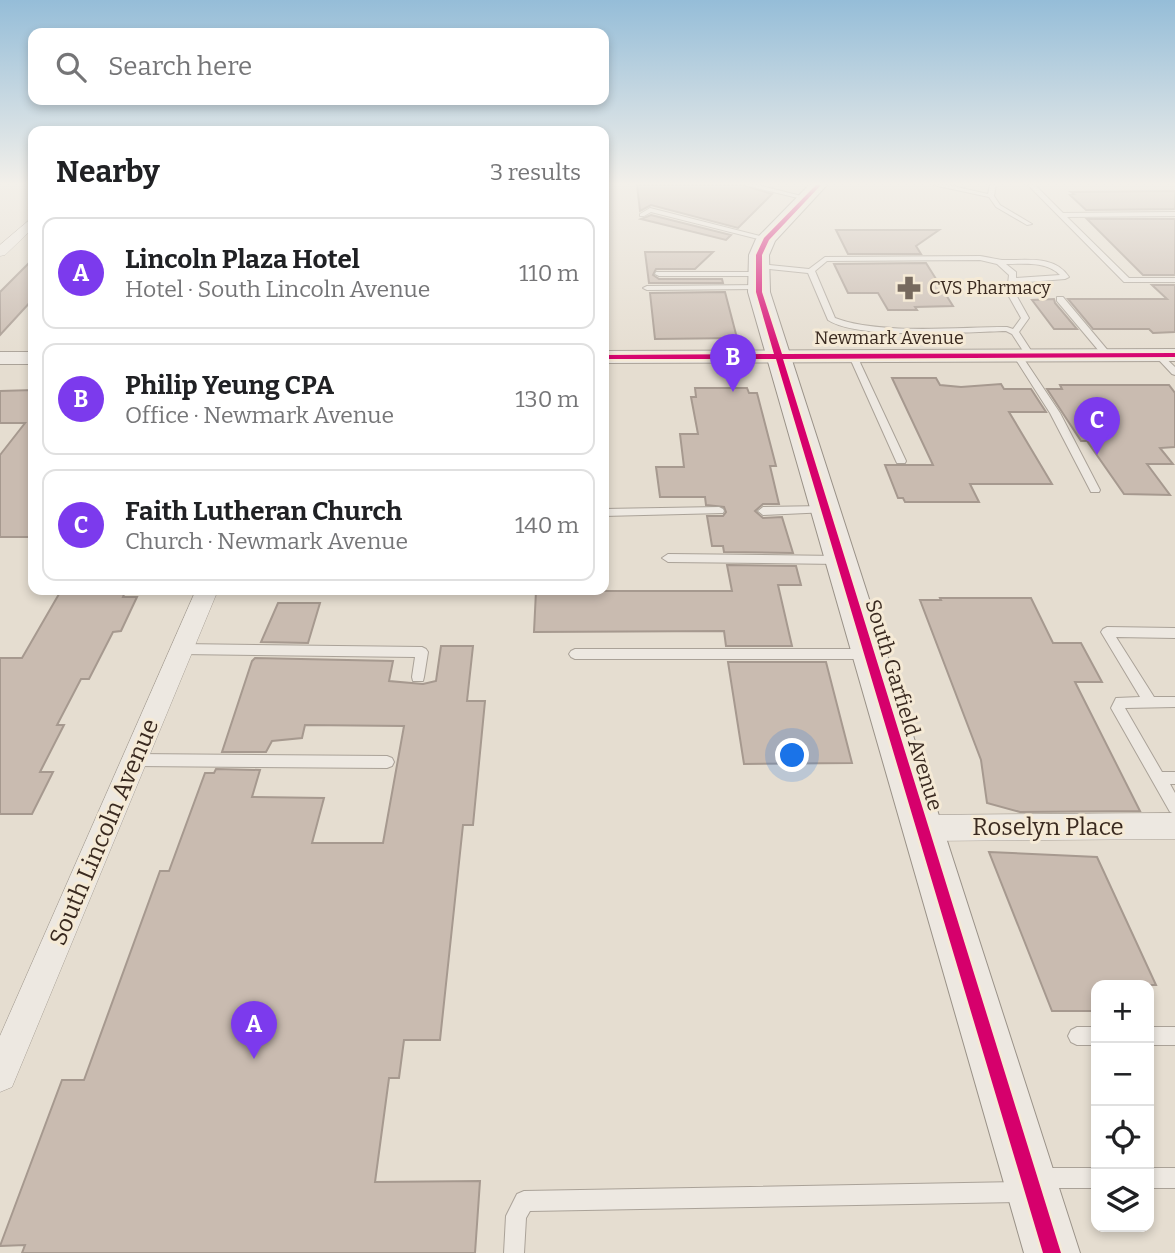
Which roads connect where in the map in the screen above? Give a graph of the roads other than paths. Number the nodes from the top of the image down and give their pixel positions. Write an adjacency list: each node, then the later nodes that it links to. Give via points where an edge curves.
1 (764, 243): 6 (main road)
2 (1089, 243): 7 (lane, via 1127,281)
3 (999, 262): 4 (lane, via 980,258 825,259); 8 (lane, via 1013,274); 8 (lane, via 1050,265 1065,277)
4 (811, 271): 6 (lane); 11 (lane, via 832,320 839,324)
5 (659, 274): 6 (lane)
6 (759, 276): 9 (lane); 15 (main road, South Garfield Avenue)
7 (1175, 280)
8 (1012, 281): 11 (lane, via 1011,293 1025,318)
9 (648, 288)
10 (1060, 299): 13 (lane)
11 (1015, 332): 12 (lane)
12 (1024, 355): 13 (street, Newmark Avenue); 16 (street, Newmark Avenue); 22 (lane)
13 (1107, 355): 14 (street, Newmark Avenue)
14 (1167, 355): 20 (lane)
15 (778, 356): 16 (street, Newmark Avenue); 17 (street, Newmark Avenue); 23 (main road, South Garfield Avenue)
16 (853, 356): 21 (lane)
17 (609, 357)
18 (0, 358): 19 (street)
19 (28, 358)
20 (1175, 372)
21 (901, 461)
22 (1096, 491)
23 (824, 510): 25 (lane); 28 (main road, South Garfield Avenue)
24 (719, 511): 26 (lane)
25 (763, 511)
26 (609, 513)
27 (668, 558): 28 (lane)
28 (839, 560): 33 (main road, South Garfield Avenue)
29 (205, 595): 31 (street, South Lincoln Avenue)
30 (1175, 633): 35 (lane, via 1107,632)
31 (181, 649): 34 (lane, via 422,652); 37 (street, South Lincoln Avenue)
32 (575, 654): 33 (lane)
33 (868, 654): 43 (main road, South Garfield Avenue)
34 (418, 677)
35 (1150, 702): 36 (lane); 39 (lane, via 1121,702 1118,708)
36 (1175, 702)
37 (135, 760): 38 (lane); 48 (street, South Lincoln Avenue)
38 (387, 762)
39 (1158, 778): 40 (lane); 41 (lane)
40 (1175, 778)
41 (1175, 807)
42 (1175, 826): 43 (street, Roselyn Place)
43 (921, 828): 52 (main road, South Garfield Avenue)
44 (1077, 1036): 45 (lane)
45 (1091, 1036)
46 (1154, 1036): 47 (lane)
47 (1175, 1036)
48 (0, 1075)
49 (1154, 1178): 50 (lane)
50 (1175, 1178)
51 (1091, 1179): 52 (lane)
52 (1031, 1185): 53 (lane, via 524,1201 516,1216); 54 (main road, South Garfield Avenue)
53 (514, 1253)
54 (1052, 1253)

